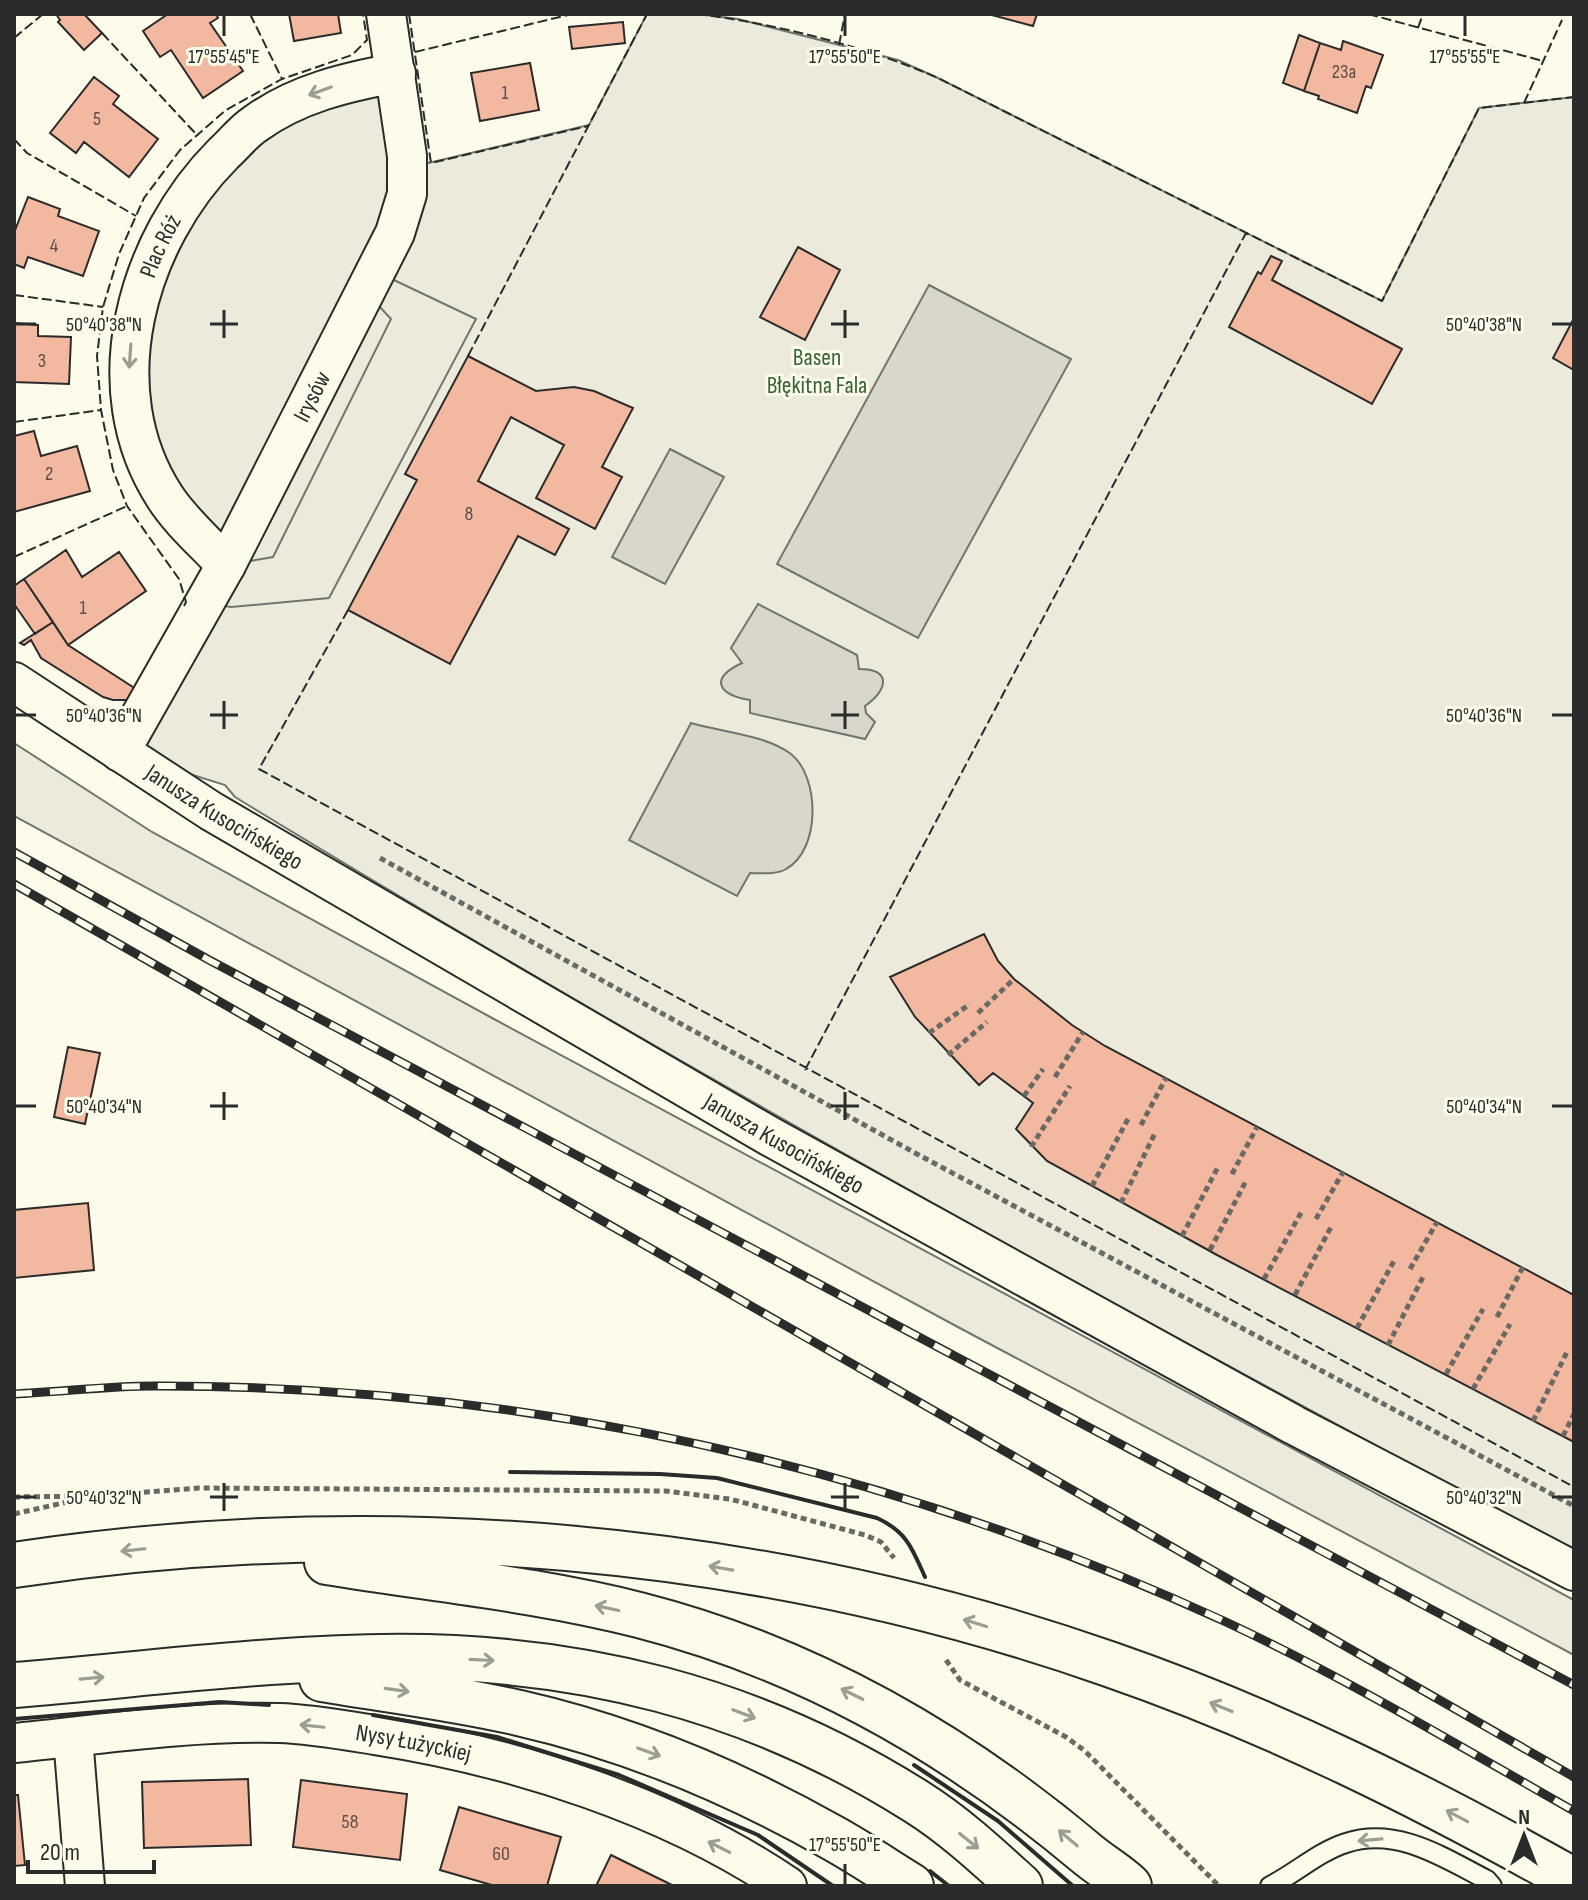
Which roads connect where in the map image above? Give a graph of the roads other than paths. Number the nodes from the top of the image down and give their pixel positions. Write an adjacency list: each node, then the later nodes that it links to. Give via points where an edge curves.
1 (386, 14): 2 (street, Irysów)
2 (396, 73): 3 (street, Irysów, via 407,194 395,233); 3 (street, Plac Róż, one-way to 3, via 349,81 307,96 252,126 181,204 152,265 133,325 132,415 165,498)
3 (226, 565): 5 (street, Irysów)
4 (14, 682): 5 (street, Janusza Kusocińskiego)
5 (120, 752): 8 (street, Janusza Kusocińskiego, via 211,811 771,1137 1280,1417)
6 (210, 1543): 7 (main road, one-way to 7); 14 (main road, one-way to 6, via 1349,1762 1263,1724 1107,1663 863,1594 712,1566 472,1541); 15 (main road, one-way to 6, via 881,1709 724,1641 553,1597)
7 (14, 1565)
8 (1574, 1571)
9 (209, 1668): 10 (main road, one-way to 9); 18 (main road, one-way to 18, via 441,1696 589,1732 743,1791); 19 (main road, one-way to 19, via 321,1659 454,1658 560,1667 655,1687 743,1713 847,1762 936,1815)
10 (14, 1685)
11 (73, 1737): 12 (street, Nysy Łużyckiej); 16 (street); 17 (street, Nysy Łużyckiej, one-way to 11, via 626,1803 507,1763 405,1739 281,1723 190,1725)
12 (14, 1743)
13 (1293, 1881): 20 (lane); 21 (lane, one-way to 13, via 1431,1852 1384,1839 1347,1842 1309,1861)
14 (1574, 1881)
15 (1130, 1882)
16 (85, 1886)
17 (787, 1886)
18 (911, 1886)
19 (1020, 1886)
20 (1270, 1886)
21 (1492, 1886)

